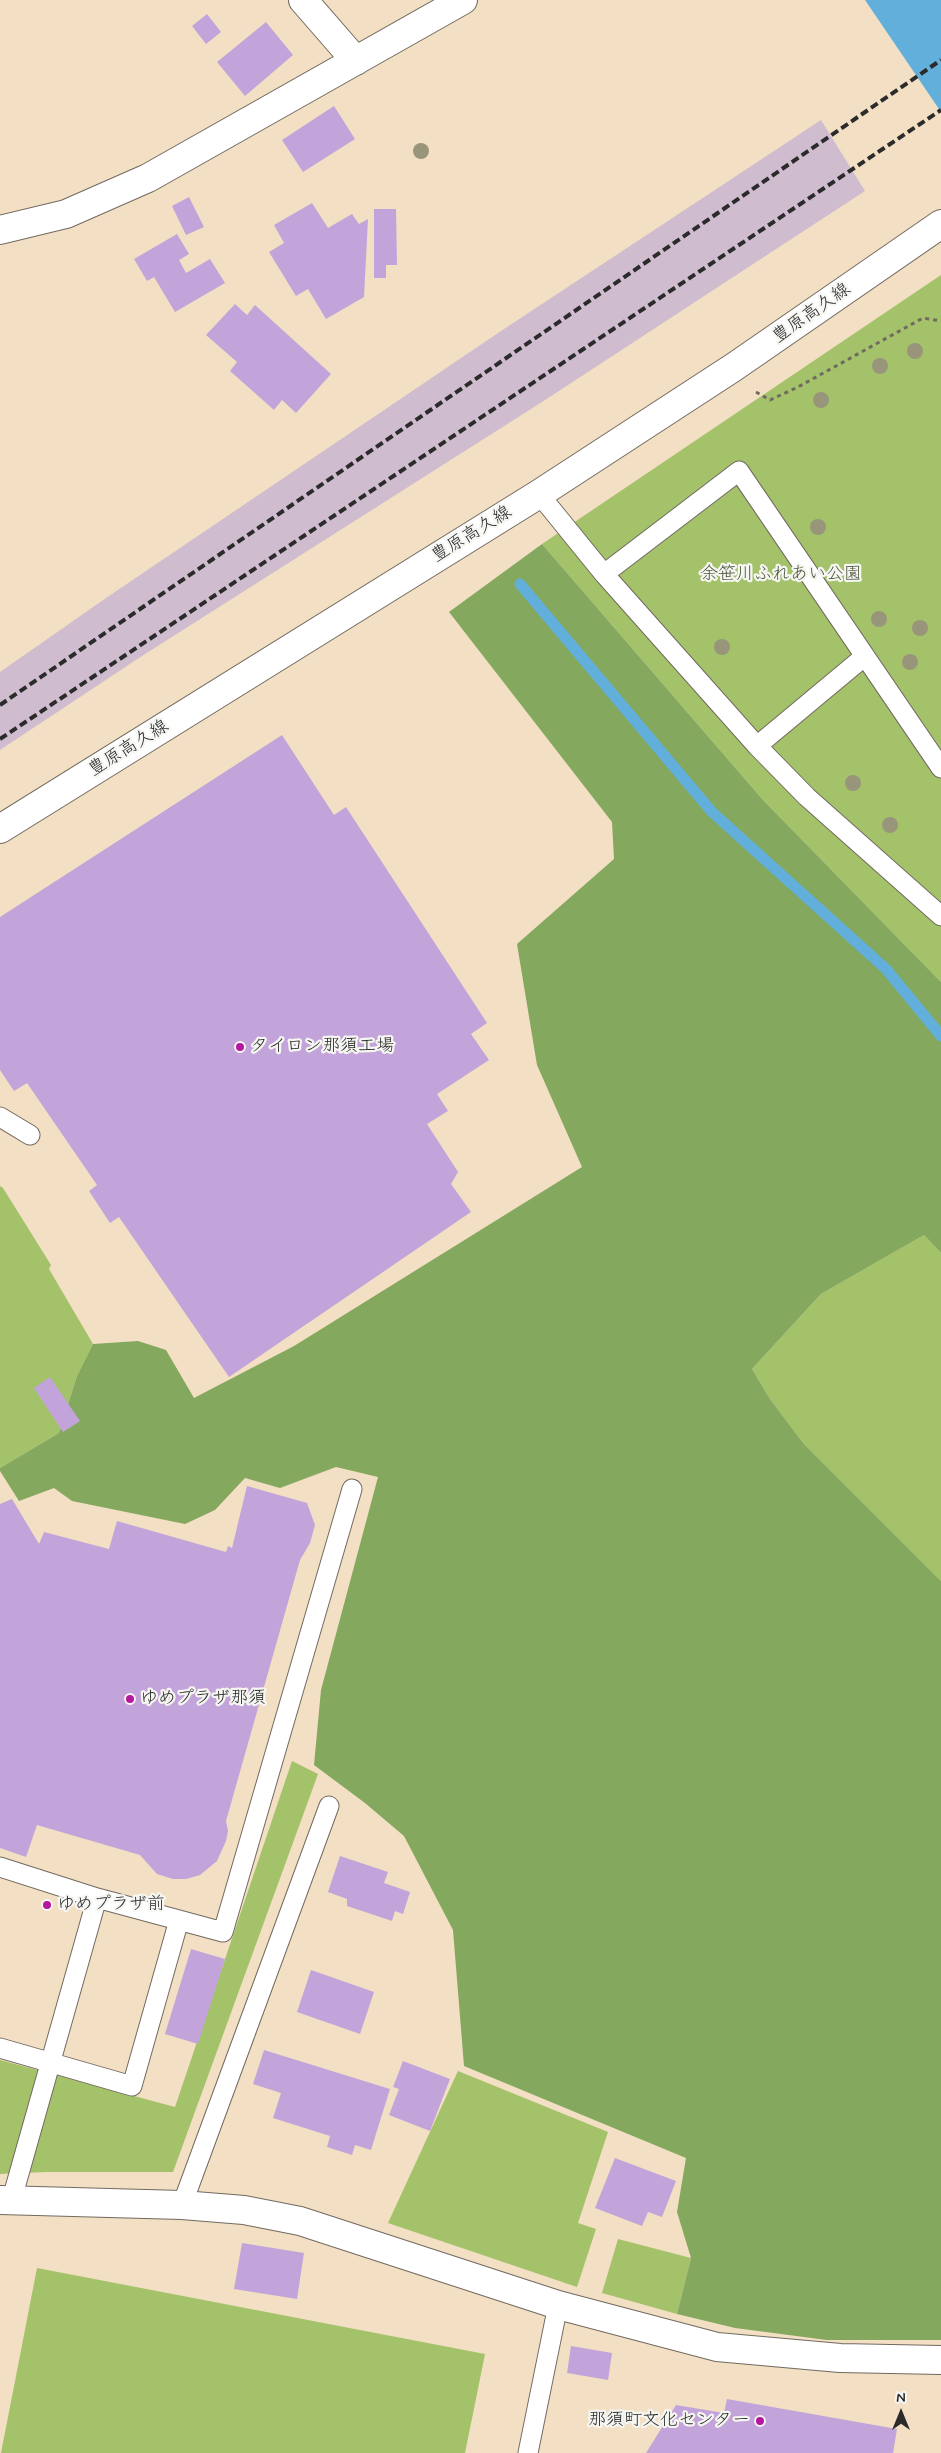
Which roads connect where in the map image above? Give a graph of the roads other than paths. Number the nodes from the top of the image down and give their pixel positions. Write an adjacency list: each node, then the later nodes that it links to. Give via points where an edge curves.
1 (303, 0): 3 (street)
2 (464, 0): 3 (street)
3 (356, 61): 5 (street, via 148,178 66,214)
4 (938, 226): 6 (street, 豊原高久線, via 734,367)
5 (0, 230)
6 (538, 494): 7 (lane); 11 (street, 豊原高久線)
7 (604, 574): 8 (lane, via 739,471); 9 (lane)
8 (865, 656): 9 (lane); 10 (lane)
9 (757, 746): 12 (lane, via 807,797)
10 (941, 768)
11 (0, 829)
12 (941, 916)
13 (0, 1117): 14 (lane)
14 (30, 1135)
15 (352, 1489): 19 (lane, via 223,1932)
16 (329, 1806): 23 (lane)
17 (0, 1867): 18 (lane)
18 (97, 1898): 19 (lane); 21 (lane)
19 (179, 1920): 21 (lane, via 132,2086)
20 (0, 2048): 21 (lane)
21 (50, 2063): 22 (lane)
22 (5, 2201): 23 (street)
23 (182, 2205): 24 (street, via 244,2210 300,2221)
24 (558, 2305): 25 (street, via 717,2347 840,2358); 26 (lane)
25 (941, 2360)
26 (528, 2453)

